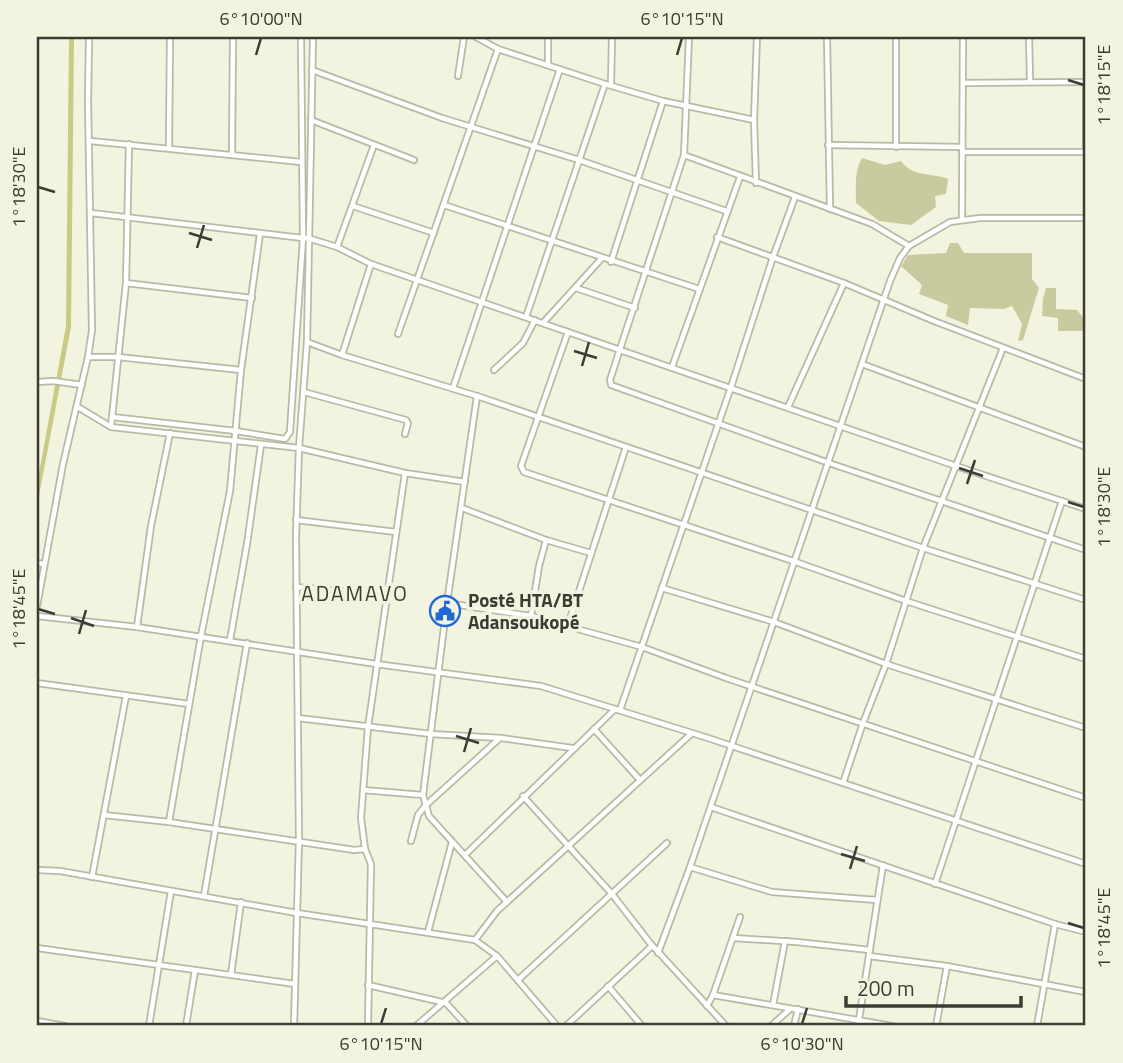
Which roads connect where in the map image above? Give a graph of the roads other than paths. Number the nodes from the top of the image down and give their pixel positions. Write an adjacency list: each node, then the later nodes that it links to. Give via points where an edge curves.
1 (89, 37): 30 (street)
2 (170, 37): 36 (street)
3 (233, 37): 39 (street)
4 (301, 37): 43 (street)
5 (313, 37): 19 (street)
6 (464, 37): 20 (street)
7 (478, 37): 16 (street)
8 (548, 37): 17 (street)
9 (612, 37): 24 (street)
10 (689, 37): 26 (street)
11 (757, 37): 28 (street)
12 (827, 37): 33 (street)
13 (896, 37): 35 (street)
14 (963, 37): 23 (street)
15 (1030, 37): 21 (street)
16 (498, 49): 17 (street); 29 (street)
17 (548, 65): 18 (street)
18 (560, 69): 24 (street); 34 (street)
19 (312, 70): 27 (street); 29 (street)
20 (458, 76)
21 (1030, 81): 22 (street); 23 (street)
22 (1086, 82): 38 (street)
23 (962, 83): 37 (street)
24 (608, 84): 25 (street); 42 (street)
25 (663, 101): 26 (street); 45 (street)
26 (688, 106): 28 (street); 40 (street)
27 (311, 120): 32 (street); 62 (street)
28 (754, 120): 46 (street)
29 (472, 127): 34 (street); 49 (street)
30 (90, 141): 31 (street); 53 (street)
31 (129, 144): 36 (street); 54 (street)
32 (374, 145): 41 (street); 50 (street)
33 (828, 145): 35 (street); 51 (street)
34 (535, 146): 42 (street); 57 (street)
35 (896, 146): 37 (street)
36 (169, 147): 39 (street)
37 (962, 149): 38 (street); 56 (street)
38 (1086, 152)
39 (232, 153): 43 (street)
40 (684, 155): 44 (street); 47 (street)
41 (414, 160)
42 (579, 160): 45 (street); 63 (street)
43 (301, 162): 61 (street)
44 (740, 177): 46 (street); 52 (street)
45 (636, 180): 47 (street); 68 (street)
46 (756, 183): 48 (street)
47 (673, 193): 52 (street); 70 (street)
48 (796, 197): 51 (street); 66 (street)
49 (444, 205): 57 (street); 58 (street)
50 (353, 206): 58 (street); 65 (street)
51 (830, 209): 64 (street, via 872,223)
52 (726, 211): 60 (street)
53 (91, 213): 54 (street); 89 (street)
54 (128, 218): 59 (street); 72 (street)
55 (1086, 218): 56 (street)
56 (962, 219): 64 (street)
57 (508, 226): 63 (street); 78 (street)
58 (434, 233): 71 (street)
59 (260, 234): 61 (street); 76 (street)
60 (717, 237): 66 (street); 75 (street)
61 (303, 238): 62 (street); 110 (street, via 290,432 285,439)
62 (311, 239): 65 (street); 85 (street)
63 (553, 241): 67 (street); 80 (street)
64 (909, 246): 77 (street, via 896,265)
65 (337, 247): 69 (street)
66 (773, 257): 73 (street); 98 (street)
67 (602, 258): 68 (street); 74 (street)
68 (611, 262): 70 (street)
69 (371, 264): 71 (street); 88 (street)
70 (647, 272): 75 (street); 79 (street)
71 (418, 279): 78 (street); 84 (street)
72 (126, 283): 76 (street); 90 (street)
73 (844, 283): 77 (street); 104 (street)
74 (575, 288): 79 (street); 82 (street)
75 (699, 289): 92 (street)
76 (252, 298): 93 (street)
77 (885, 300): 86 (street); 91 (street)
78 (482, 302): 80 (street); 99 (street)
79 (635, 308): 87 (street)
80 (526, 317): 81 (street)
81 (536, 320): 82 (street); 94 (street, via 523,343)
82 (543, 323): 83 (street)
83 (569, 332): 87 (street); 105 (street)
84 (398, 334)
85 (307, 342): 88 (street); 100 (street)
86 (1003, 348): 95 (street); 102 (street)
87 (620, 349): 92 (street); 107 (street, via 610,380 614,387)
88 (342, 355): 99 (street)
89 (88, 357): 90 (street); 97 (street)
90 (118, 357): 93 (street); 106 (street)
91 (862, 364): 102 (street); 108 (street)
92 (672, 367): 98 (street)
93 (241, 370): 110 (street)
94 (494, 370)
95 (1086, 379)
96 (37, 382): 97 (street)
97 (82, 385): 103 (street)
98 (731, 387): 104 (street); 107 (street)
99 (453, 388): 101 (street)
100 (304, 392): 112 (street, via 406,420); 117 (street)
101 (477, 396): 105 (street); 122 (street)
102 (979, 406): 116 (street); 119 (street)
103 (78, 407): 109 (street); 139 (street)
104 (788, 407): 108 (street)
105 (538, 416): 115 (street); 123 (street, via 522,471)
106 (112, 417): 109 (street); 110 (street)
107 (719, 423): 118 (street); 120 (street)
108 (842, 425): 118 (street); 119 (street)
109 (111, 427): 111 (street)
110 (236, 431): 113 (street)
111 (170, 433): 113 (street); 152 (street)
112 (405, 434)
113 (234, 441): 114 (street); 154 (street, via 230,491)
114 (261, 445): 117 (street); 155 (street)
115 (626, 447): 120 (street); 123 (street)
116 (1086, 447)
117 (299, 448): 121 (street); 129 (street)
118 (829, 463): 124 (street); 127 (street)
119 (956, 466): 124 (street); 125 (street)
120 (702, 472): 127 (street); 130 (street)
121 (405, 473): 122 (street); 131 (street)
122 (465, 482): 126 (street)
123 (608, 499): 130 (street); 136 (street)
124 (942, 501): 132 (street); 134 (street)
125 (1062, 501): 128 (street); 132 (street)
126 (462, 508): 133 (street); 146 (street)
127 (813, 509): 134 (street); 137 (street)
128 (1086, 509)
129 (296, 520): 131 (street); 141 (street)
130 (684, 524): 137 (street); 142 (street)
131 (396, 531): 143 (street)
132 (1049, 537): 135 (street); 140 (street)
133 (546, 540): 136 (street); 149 (street)
134 (923, 548): 140 (street); 145 (street)
135 (1086, 550)
136 (592, 553): 151 (street)
137 (796, 562): 145 (street); 150 (street)
138 (37, 563): 139 (street)
139 (44, 564): 147 (street)
140 (1034, 583): 144 (street); 153 (street)
141 (296, 587): 143 (street); 158 (street)
142 (662, 589): 150 (street); 157 (street)
143 (387, 595): 160 (street)
144 (1086, 600)
145 (906, 601): 153 (street); 161 (street)
146 (447, 603): 149 (street); 162 (street)
147 (37, 606)
148 (37, 616): 152 (street)
149 (531, 616): 151 (street)
150 (774, 622): 161 (street); 164 (street)
151 (568, 625): 157 (street)
152 (137, 627): 154 (street)
153 (1017, 635): 159 (street); 166 (street)
154 (201, 636): 155 (street); 167 (street)
155 (230, 640): 156 (street)
156 (247, 643): 158 (street); 191 (street)
157 (642, 648): 164 (street); 168 (street)
158 (295, 650): 160 (street); 169 (street)
159 (1086, 659)
160 (376, 664): 162 (street); 171 (street)
161 (886, 664): 166 (street); 170 (street)
162 (440, 673): 168 (street, via 541,686); 175 (street)
163 (37, 683): 165 (street)
164 (752, 686): 170 (street); 177 (street)
165 (126, 696): 167 (street); 188 (street)
166 (996, 699): 173 (street); 179 (street)
167 (190, 704): 190 (street)
168 (618, 710): 172 (street); 174 (street)
169 (298, 718): 171 (street); 192 (street)
170 (863, 723): 179 (street); 181 (street)
171 (368, 727): 175 (street); 182 (street)
172 (593, 728): 178 (street); 180 (street)
173 (1086, 728)
174 (692, 733): 177 (street); 180 (street)
175 (431, 734): 176 (street); 183 (street)
176 (501, 738): 178 (street); 186 (street)
177 (732, 747): 181 (street); 187 (street)
178 (572, 748): 184 (street)
179 (974, 761): 185 (street); 189 (street)
180 (640, 780): 196 (street)
181 (843, 784): 189 (street)
182 (363, 790): 183 (street); 197 (street)
183 (423, 795): 186 (street)
184 (523, 796): 196 (street); 198 (street)
185 (1086, 798)
186 (425, 806): 193 (street); 194 (street)
187 (711, 807): 200 (street); 201 (street)
188 (104, 815): 190 (street); 203 (street)
189 (956, 820): 199 (street); 204 (street)
190 (169, 822): 191 (street)
191 (215, 829): 192 (street); 207 (street)
192 (299, 840): 197 (street); 211 (street)
193 (411, 841)
194 (452, 841): 198 (street); 215 (street)
195 (667, 843): 206 (street)
196 (568, 845): 206 (street); 210 (street)
197 (365, 849): 213 (street, via 371,864)
198 (465, 855): 210 (street)
199 (1086, 864)
200 (883, 865): 204 (street); 208 (street)
201 (690, 867): 208 (street, via 772,892); 223 (street)
202 (37, 870): 203 (street)
203 (92, 877): 205 (street)
204 (935, 884): 214 (street)
205 (171, 891): 207 (street); 226 (street)
206 (612, 894): 220 (street); 230 (street)
207 (204, 896): 209 (street)
208 (877, 900): 222 (street)
209 (242, 902): 211 (street); 229 (street)
210 (507, 902): 218 (street)
211 (298, 913): 213 (street); 231 (street)
212 (740, 917): 217 (street)
213 (371, 923): 215 (street); 233 (street)
214 (1055, 924): 216 (street); 232 (street)
215 (428, 932): 218 (street)
216 (1086, 932)
217 (733, 938): 219 (street); 236 (street)
218 (475, 940): 224 (street)
219 (785, 941): 222 (street); 238 (street)
220 (652, 946): 223 (street); 234 (street)
221 (37, 948): 226 (street)
222 (870, 950): 225 (street)
223 (659, 953): 239 (street)
224 (497, 956): 230 (street); 237 (street)
225 (869, 956): 227 (street); 243 (street)
226 (158, 965): 228 (street); 245 (street)
227 (947, 966): 232 (street); 258 (street)
228 (195, 970): 229 (street); 246 (street)
229 (230, 975): 231 (street)
230 (518, 981): 251 (street)
231 (295, 984): 247 (street)
232 (1045, 984): 235 (street); 259 (street)
233 (368, 985): 237 (street); 248 (street)
234 (608, 986): 252 (street); 253 (street)
235 (1086, 992)
236 (713, 995): 238 (street); 239 (street)
237 (446, 1003): 249 (street); 250 (street)
238 (773, 1005): 240 (street)
239 (707, 1006): 254 (street)
240 (791, 1009): 241 (street); 255 (street)
241 (798, 1009): 243 (street); 256 (street)
242 (37, 1021): 244 (street)
243 (858, 1023): 257 (street)
244 (65, 1026)
245 (149, 1026)
246 (186, 1026)
247 (294, 1026)
248 (369, 1026)
249 (416, 1026)
250 (467, 1026)
251 (557, 1026)
252 (566, 1026)
253 (642, 1026)
254 (726, 1026)
255 (771, 1026)
256 (794, 1026)
257 (892, 1026)
258 (936, 1026)
259 (1037, 1026)

